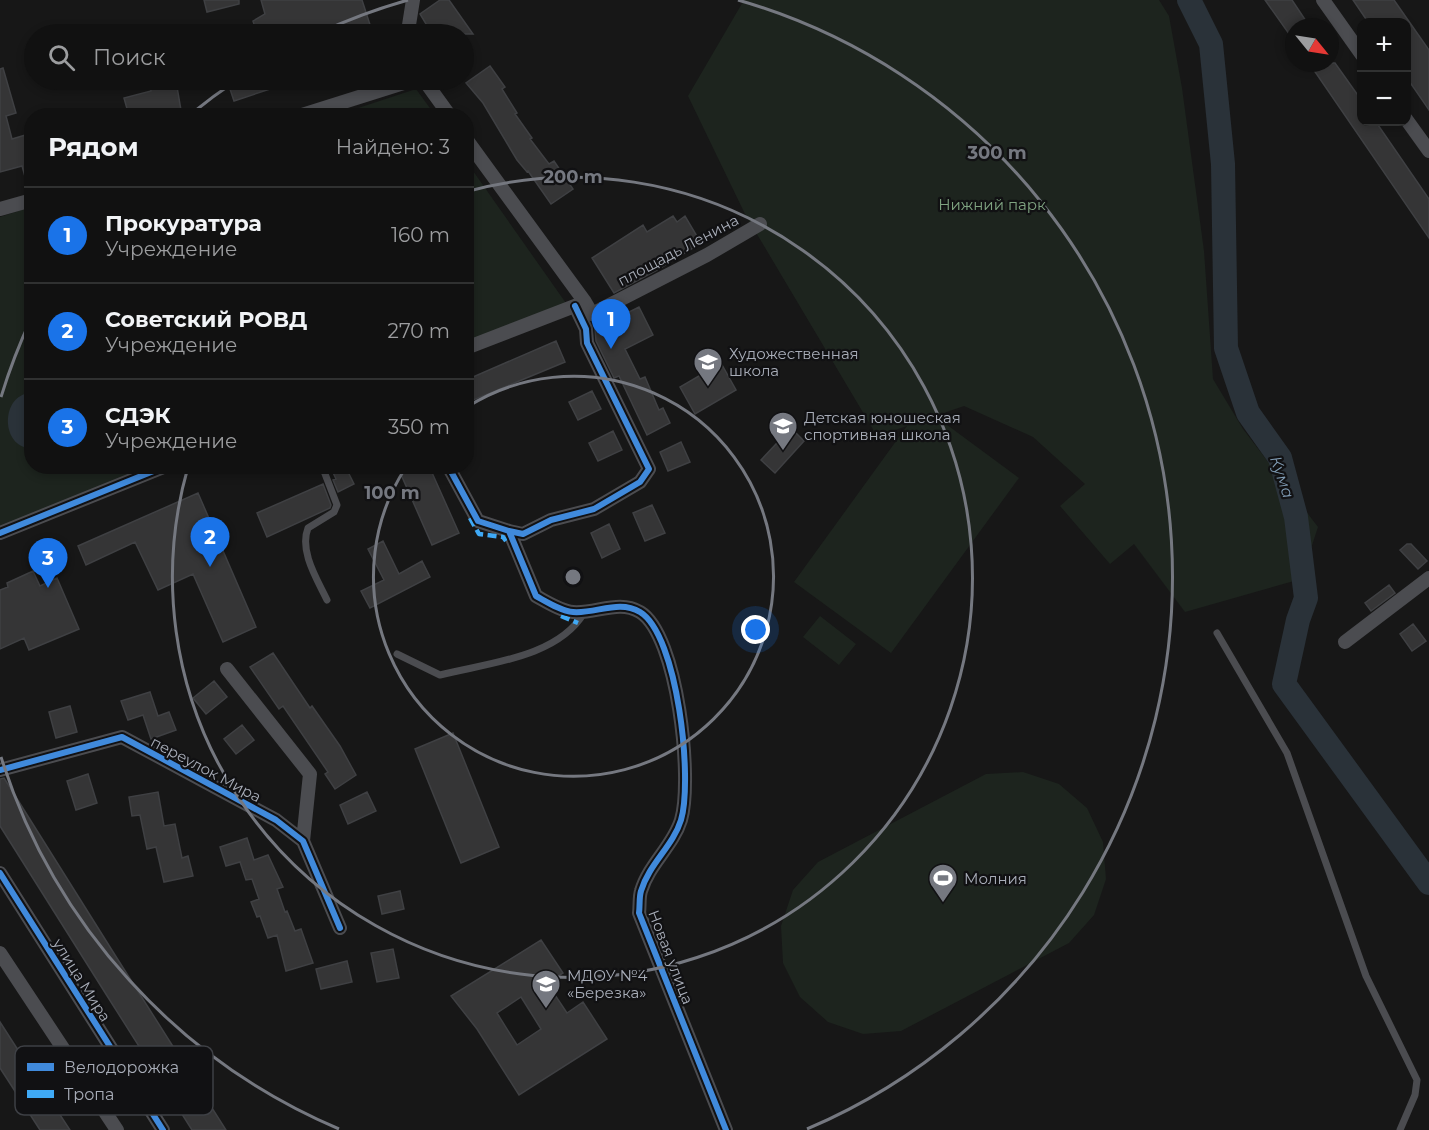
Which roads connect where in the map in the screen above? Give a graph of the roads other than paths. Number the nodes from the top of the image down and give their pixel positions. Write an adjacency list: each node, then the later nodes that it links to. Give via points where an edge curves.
1 (413, 0): 3 (street)
2 (1323, 0): 4 (street)
3 (410, 24)
4 (1357, 48)
5 (381, 90): 7 (street)
6 (431, 90): 8 (street)
7 (324, 108)
8 (444, 108)
9 (1411, 125): 11 (street)
10 (474, 151): 15 (street)
11 (1429, 151)
12 (24, 202): 13 (street)
13 (0, 209)
14 (760, 224): 15 (street, площадь Ленина, via 592,314)
15 (580, 304): 16 (street); 20 (street, via 587,343 649,469 640,482 594,510 551,520 523,534)
16 (474, 345)
17 (146, 474): 21 (street)
18 (325, 474): 23 (lane, via 337,505 334,512 308,528 305,542)
19 (452, 474): 20 (street, via 478,521)
20 (509, 531): 24 (street, Новая улица, via 536,596 573,612)
21 (0, 533)
22 (1429, 578): 26 (street)
23 (327, 600)
24 (586, 611): 27 (lane, via 571,630 539,648 440,675); 40 (street, Новая улица, via 621,606 640,612 655,626 673,669 686,802 681,823 640,891 639,913)
25 (1217, 633): 41 (lane, via 1287,753 1366,976 1417,1080)
26 (1345, 642)
27 (397, 654)
28 (227, 669): 30 (street, переулок Мира, via 310,774)
29 (0, 770): 30 (street, переулок Мира, via 122,737 276,820)
30 (303, 841): 32 (street, переулок Мира)
31 (0, 873): 35 (street, улица Мира)
32 (340, 928)
33 (0, 953): 34 (street)
34 (61, 1046)
35 (110, 1046)
36 (107, 1115): 38 (street)
37 (153, 1115): 39 (street, улица Мира)
38 (117, 1130)
39 (163, 1130)
40 (726, 1130)
41 (1400, 1130)

